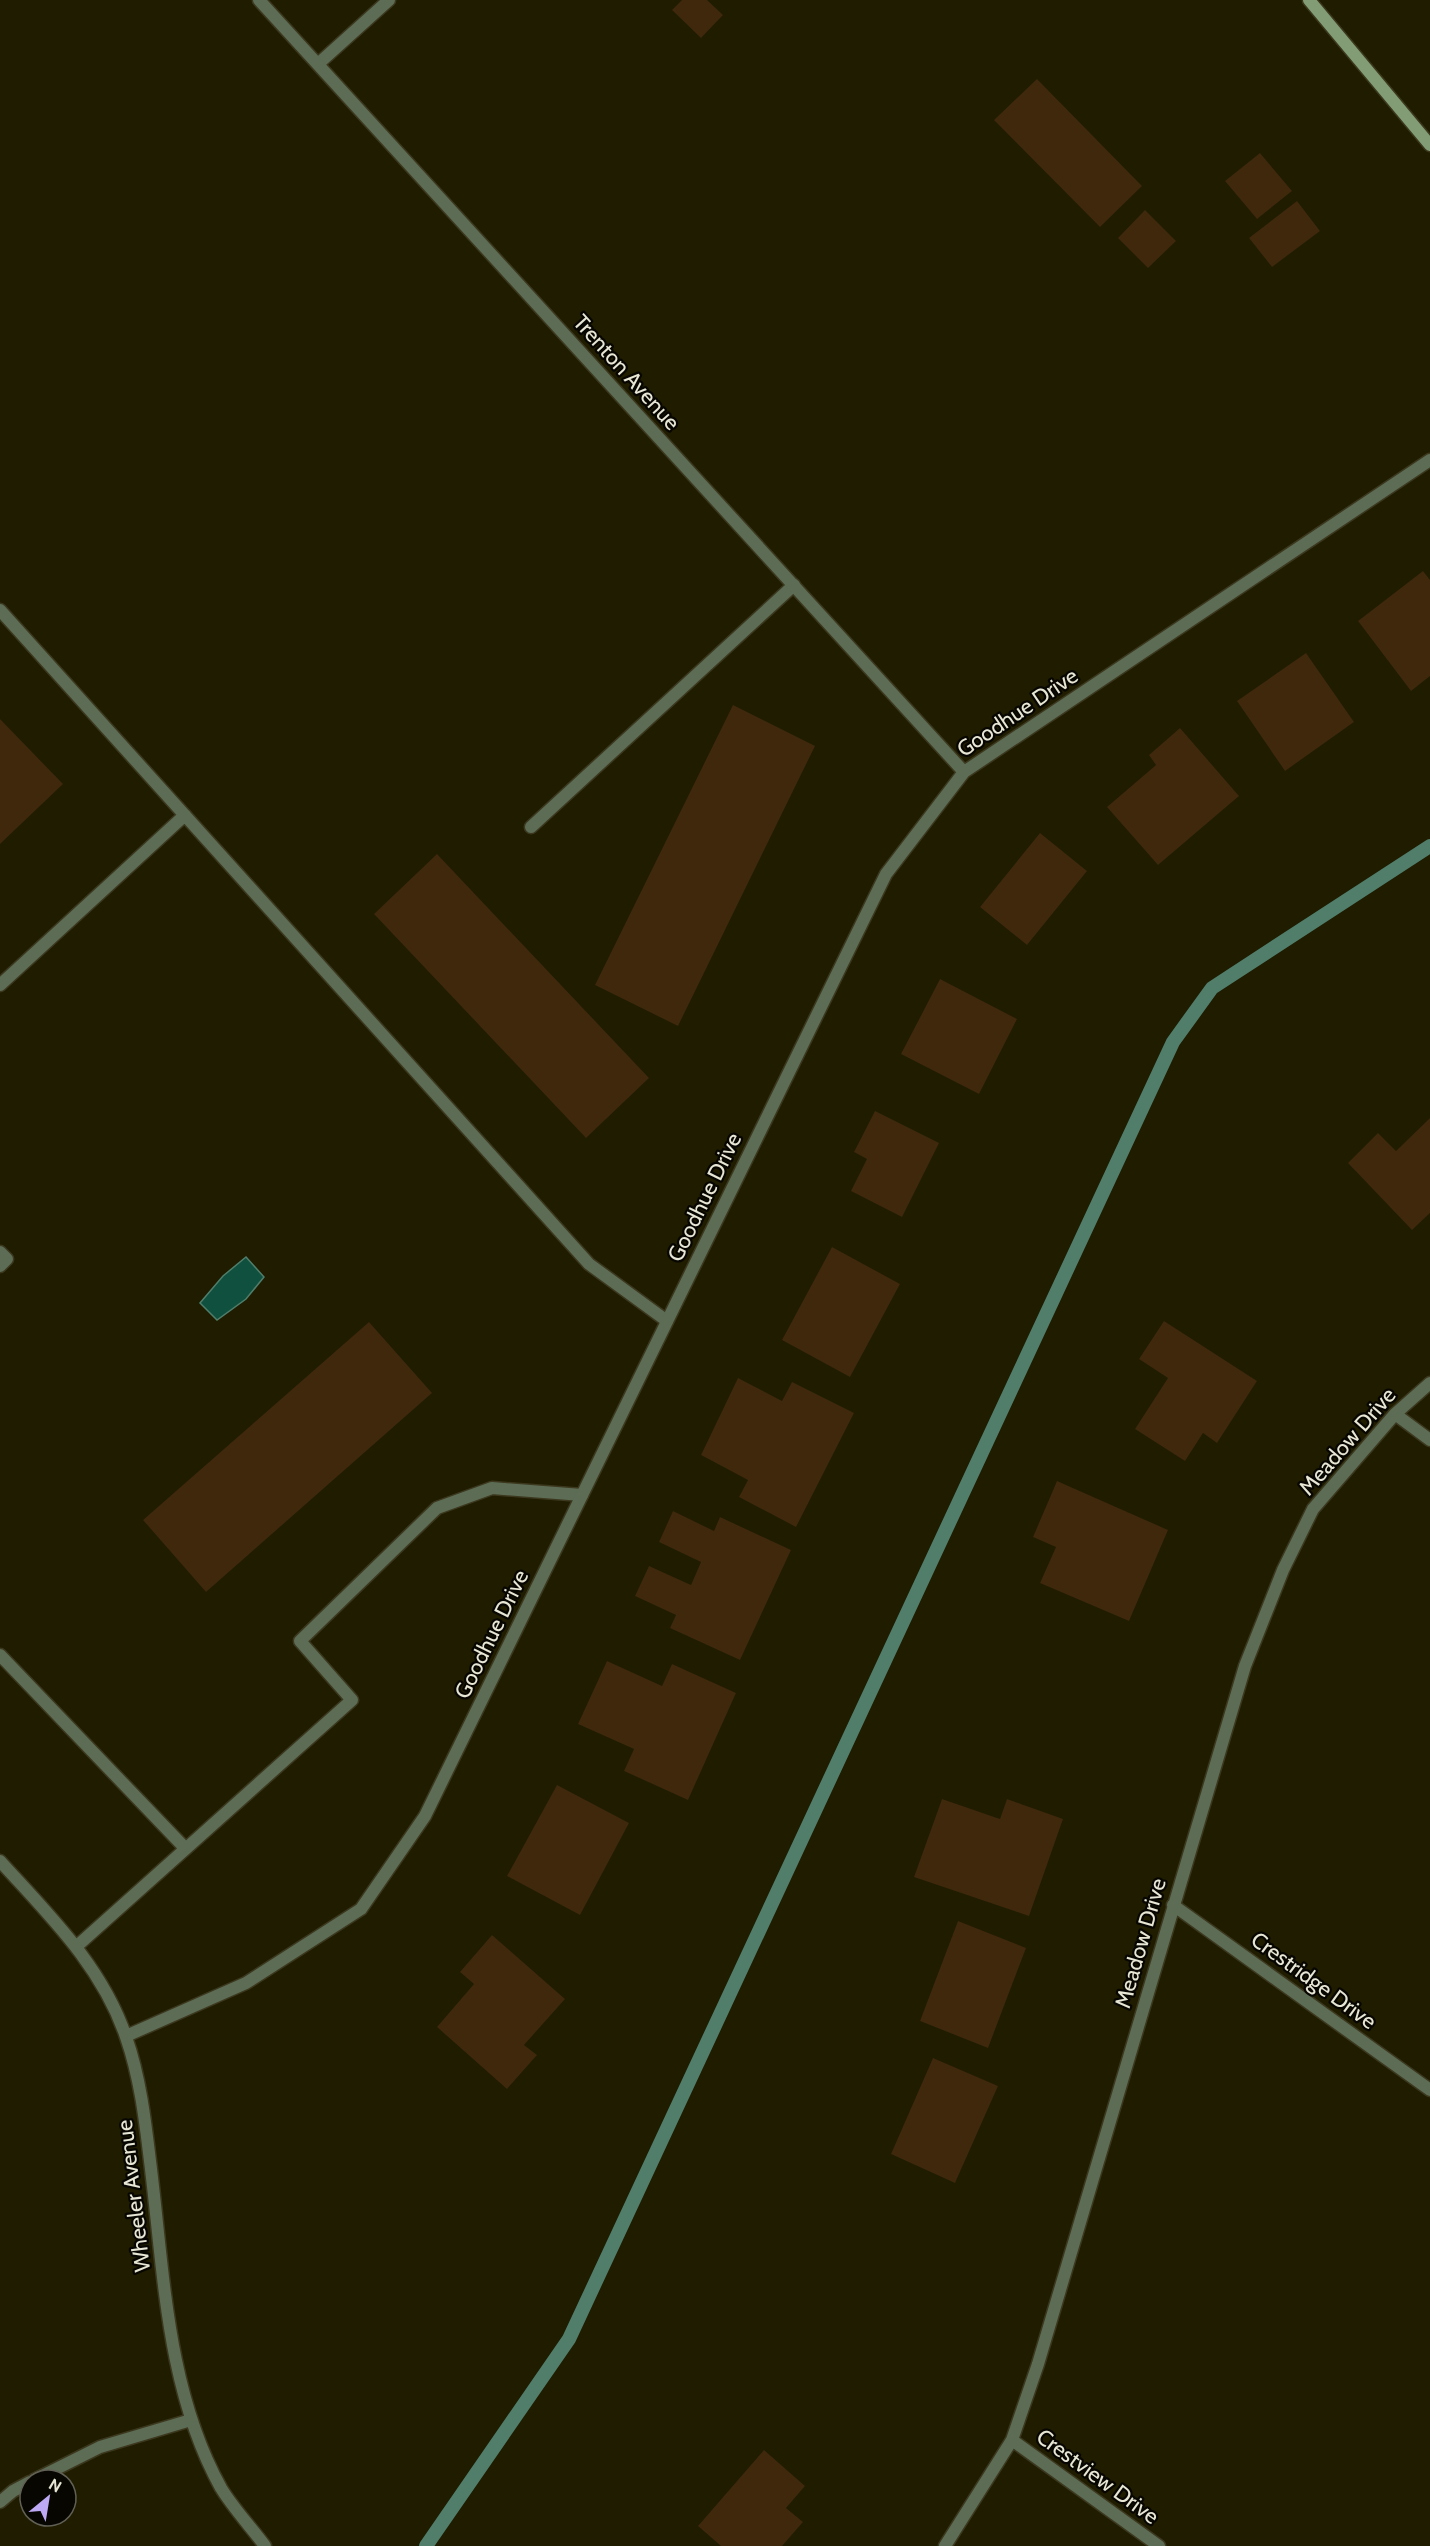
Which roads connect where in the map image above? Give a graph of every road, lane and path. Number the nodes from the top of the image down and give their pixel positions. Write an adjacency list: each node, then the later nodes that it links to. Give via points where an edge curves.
1 (259, 0): 4 (street, Trenton Avenue)
2 (389, 0): 4 (street)
3 (1309, 0): 5 (main road)
4 (318, 64): 7 (street, Trenton Avenue)
5 (1430, 144)
6 (1430, 460): 9 (street, Goodhue Drive)
7 (794, 585): 9 (street, Trenton Avenue); 11 (street)
8 (0, 610): 10 (street)
9 (964, 772): 15 (street, Goodhue Drive, via 886,874)
10 (184, 815): 12 (street); 15 (street, via 589,1264)
11 (531, 827)
12 (0, 985)
13 (0, 1252): 14 (street, via 7,1259)
14 (0, 1266)
15 (667, 1321): 19 (street, Goodhue Drive)
16 (1430, 1383): 17 (street, Meadow Drive)
17 (1395, 1414): 18 (street); 23 (street, Meadow Drive, via 1313,1509 1283,1570 1245,1666)
18 (1430, 1440)
19 (582, 1495): 21 (street, via 492,1488 437,1508 300,1641 352,1700); 25 (street, Goodhue Drive, via 425,1816 361,1909 246,1983)
20 (0, 1655): 21 (street)
21 (185, 1848): 24 (street)
22 (0, 1861): 24 (street, Wheeler Avenue)
23 (1173, 1905): 26 (street, Crestridge Drive); 28 (street, Meadow Drive)
24 (77, 1946): 25 (street, Wheeler Avenue, via 106,1992)
25 (126, 2036): 27 (street, Wheeler Avenue, via 142,2096 174,2356)
26 (1430, 2090)
27 (191, 2420): 29 (street, via 100,2447); 32 (street, Wheeler Avenue, via 222,2489)
28 (1012, 2440): 33 (street, Meadow Drive); 34 (street, Crestview Drive)
29 (58, 2468)
30 (18, 2488): 31 (street)
31 (0, 2502)
32 (265, 2546)
33 (945, 2546)
34 (1159, 2546)

